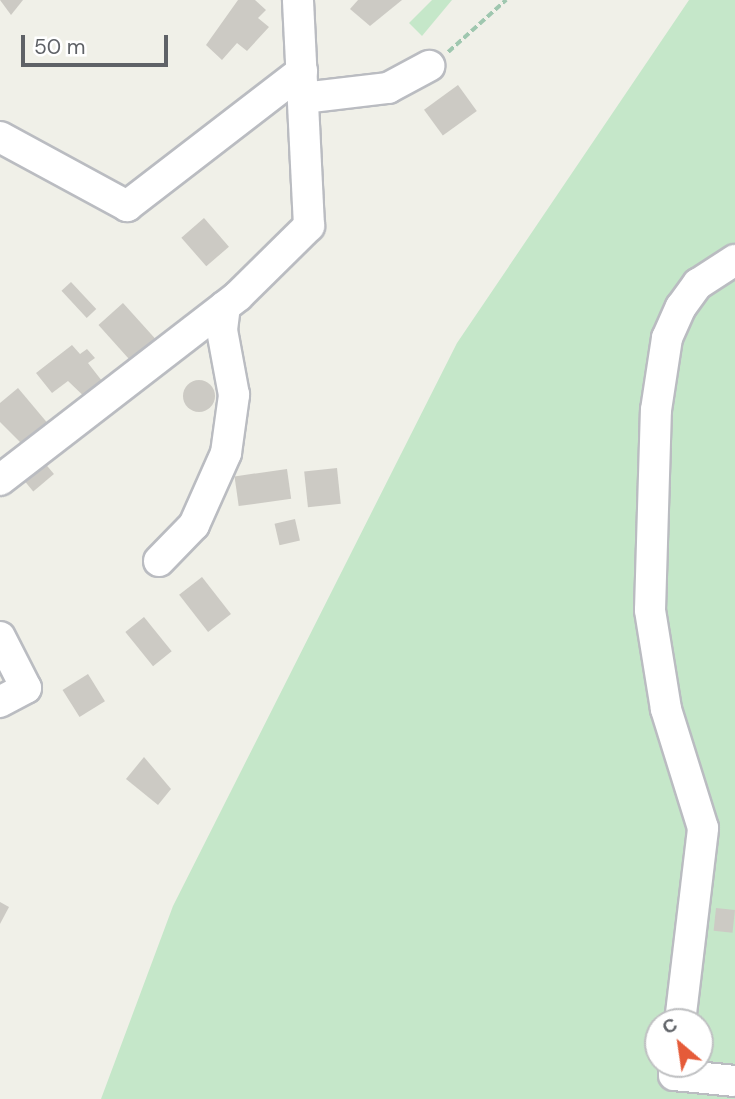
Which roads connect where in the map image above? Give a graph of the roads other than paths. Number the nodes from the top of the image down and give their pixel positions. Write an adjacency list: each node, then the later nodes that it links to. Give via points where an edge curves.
1 (299, 0): 3 (street)
2 (429, 66): 3 (street, via 388,88)
3 (302, 84): 4 (street, via 127,206); 6 (street, via 309,226)
4 (0, 137)
5 (735, 260): 11 (street, via 698,284 681,307 667,338 656,410 650,610 666,709 703,828)
6 (225, 306): 7 (street); 8 (street, via 222,330 234,395 226,453 194,525)
7 (0, 480)
8 (159, 561)
9 (0, 637): 10 (street, via 26,688)
10 (0, 702)
11 (682, 1008)
12 (704, 1078): 13 (street)
13 (735, 1081)

